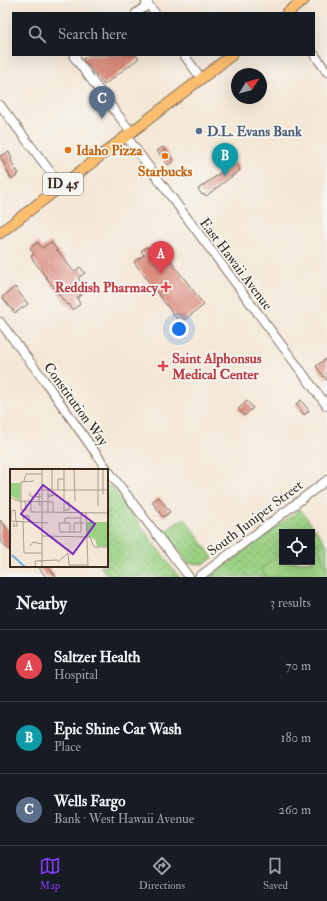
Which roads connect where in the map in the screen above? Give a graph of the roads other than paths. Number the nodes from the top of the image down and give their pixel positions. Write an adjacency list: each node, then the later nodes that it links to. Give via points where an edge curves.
1 (304, 0): 5 (main road)
2 (146, 2): 3 (street); 4 (street)
3 (137, 12)
4 (153, 12)
5 (288, 12)
6 (315, 55): 10 (street)
7 (74, 56): 13 (street, East Hawaii Avenue)
8 (185, 56): 11 (street)
9 (231, 56): 11 (main road, ID 45)
10 (327, 72)
11 (201, 78): 13 (main road, ID 45)
12 (0, 104): 14 (street)
13 (128, 134): 14 (main road, ID 45); 17 (street, East Hawaii Avenue)
14 (61, 186): 15 (main road, ID 45)
15 (0, 233)
16 (0, 322): 19 (street, Constitution Way)
17 (327, 406)
18 (327, 480): 20 (street, South Juniper Street)
19 (189, 577)
20 (199, 577)

